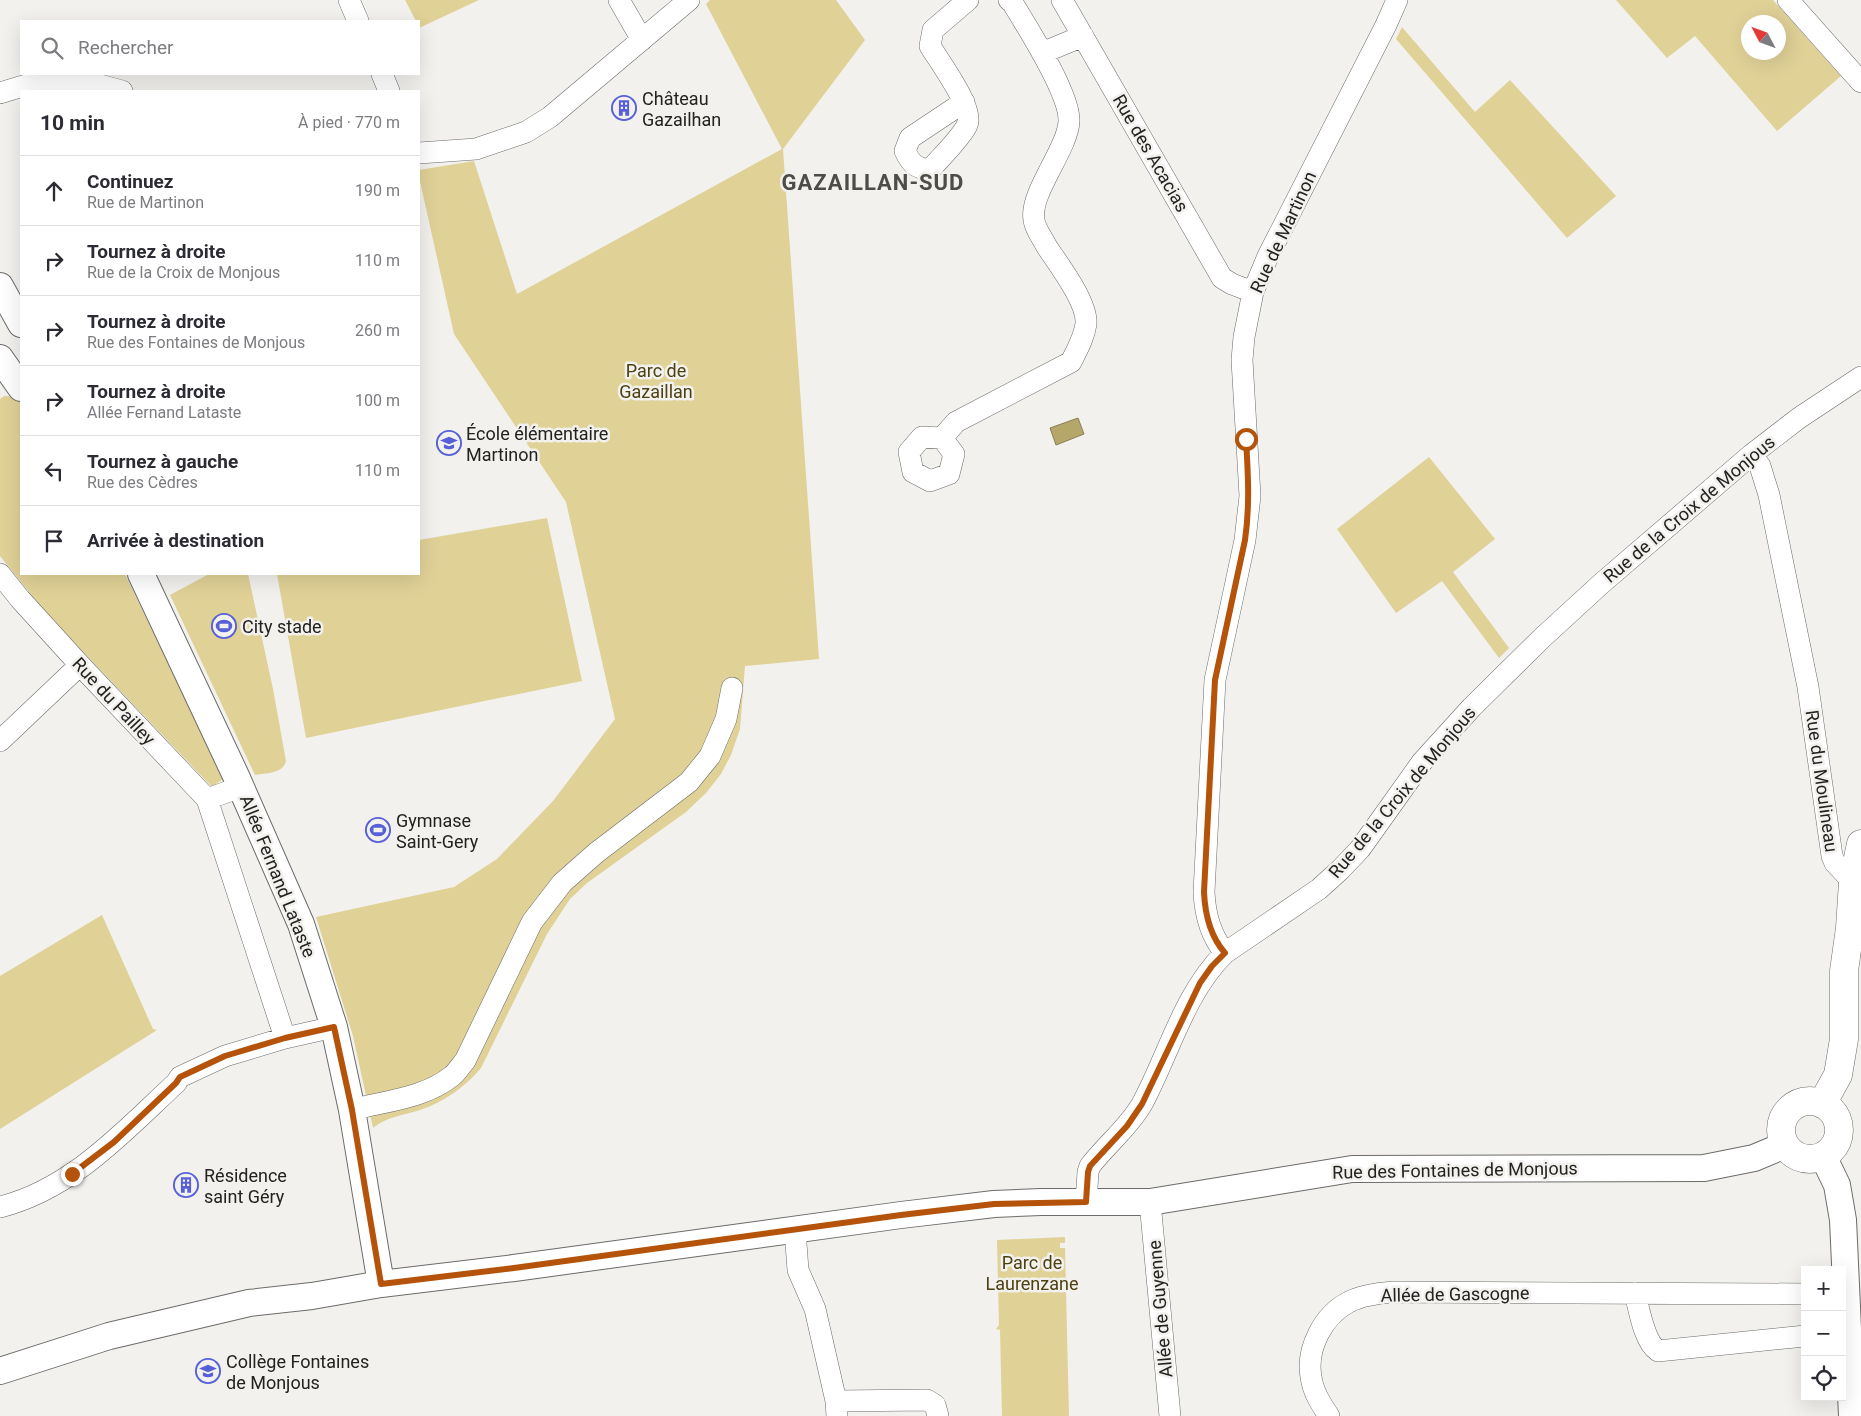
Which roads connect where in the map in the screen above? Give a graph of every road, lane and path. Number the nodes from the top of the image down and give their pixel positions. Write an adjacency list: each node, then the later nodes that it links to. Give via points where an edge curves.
1 (348, 0): 9 (street)
2 (619, 0): 11 (street)
3 (689, 0): 11 (street)
4 (968, 0): 18 (street, via 933,30 930,46)
5 (1009, 0): 12 (street)
6 (1062, 0): 10 (street, Rue des Acacias)
7 (1397, 0): 21 (street, Rue de Martinon)
8 (1788, 0): 14 (street)
9 (358, 20)
10 (1083, 36): 12 (street); 21 (street, Rue des Acacias, via 1222,278)
11 (642, 40): 19 (street, via 550,118 526,132 476,149)
12 (1042, 53): 24 (street, via 1067,105 1069,122 1036,201 1033,220 1084,306 1086,323 1080,346 1071,362 956,422)
13 (382, 75): 16 (street)
14 (1861, 82)
15 (118, 90): 17 (street, via 82,80 36,82)
16 (389, 90)
17 (0, 93)
18 (964, 102)
19 (420, 153)
20 (0, 286): 22 (street)
21 (1253, 292): 35 (street, Rue de Martinon, via 1242,360 1250,496 1245,540 1215,680 1204,892 1207,920 1218,946)
22 (20, 322)
23 (1861, 377): 25 (street, Rue de la Croix de Monjous)
24 (942, 438)
25 (1751, 455): 34 (street, Rue du Moulineau, via 1760,466 1771,505 1808,687 1832,856); 35 (street, Rue de la Croix de Monjous, via 1542,638 1472,707 1422,762 1360,848 1320,889)
26 (0, 574): 28 (street, Rue du Pailley)
27 (141, 575): 31 (street, Allée Fernand Lataste)
28 (80, 665): 30 (street); 32 (street, Rue du Pailley)
29 (732, 688): 39 (street, via 726,719 710,756 689,782 582,865 562,883 532,922 465,1060 453,1075 416,1094)
30 (0, 741)
31 (241, 787): 32 (street); 36 (street, Allée Fernand Lataste, via 297,913)
32 (208, 799): 37 (street)
33 (1861, 844): 34 (main road)
34 (1857, 893): 38 (main road, via 1844,972 1844,1039 1838,1075)
35 (1225, 953): 42 (street, Rue de la Croix de Monjous, via 1200,983 1132,1119 1090,1166)
36 (334, 1027): 37 (street); 39 (street, Allée Fernand Lataste)
37 (285, 1038): 44 (street, via 225,1056 180,1077 114,1142 78,1170 36,1196)
38 (1822, 1104): 40 (main road, via 1805,1102 1789,1111 1782,1127); 41 (main road, via 1830,1109 1839,1125 1836,1143)
39 (352, 1110): 47 (street, Allée Fernand Lataste)
40 (1785, 1145): 41 (main road, via 1798,1157 1815,1159); 43 (street, Rue des Fontaines de Monjous, via 1754,1158 1704,1168 1352,1169)
41 (1824, 1156): 46 (street, via 1837,1185 1843,1220)
42 (1086, 1202): 43 (street, Rue des Fontaines de Monjous); 45 (street, Rue des Fontaines de Monjous, via 994,1204)
43 (1150, 1202): 55 (street, Allée de Guyenne)
44 (0, 1207)
45 (795, 1230): 47 (street, Rue des Fontaines de Monjous); 53 (street, via 798,1270 815,1309)
46 (1844, 1266)
47 (381, 1284): 52 (street, Rue des Fontaines de Monjous, via 249,1304 176,1320 109,1336)
48 (1635, 1293): 49 (street, Allée de Gascogne); 50 (street, via 1648,1340 1658,1351); 56 (street, Allée de Gascogne, via 1394,1292 1350,1301 1326,1320 1310,1361 1314,1388)
49 (1801, 1294)
50 (1801, 1336)
51 (1846, 1345): 57 (street)
52 (0, 1371)
53 (837, 1409): 54 (street, via 927,1400 935,1405)
54 (938, 1416)
55 (1170, 1416)
56 (1329, 1416)
57 (1852, 1416)

